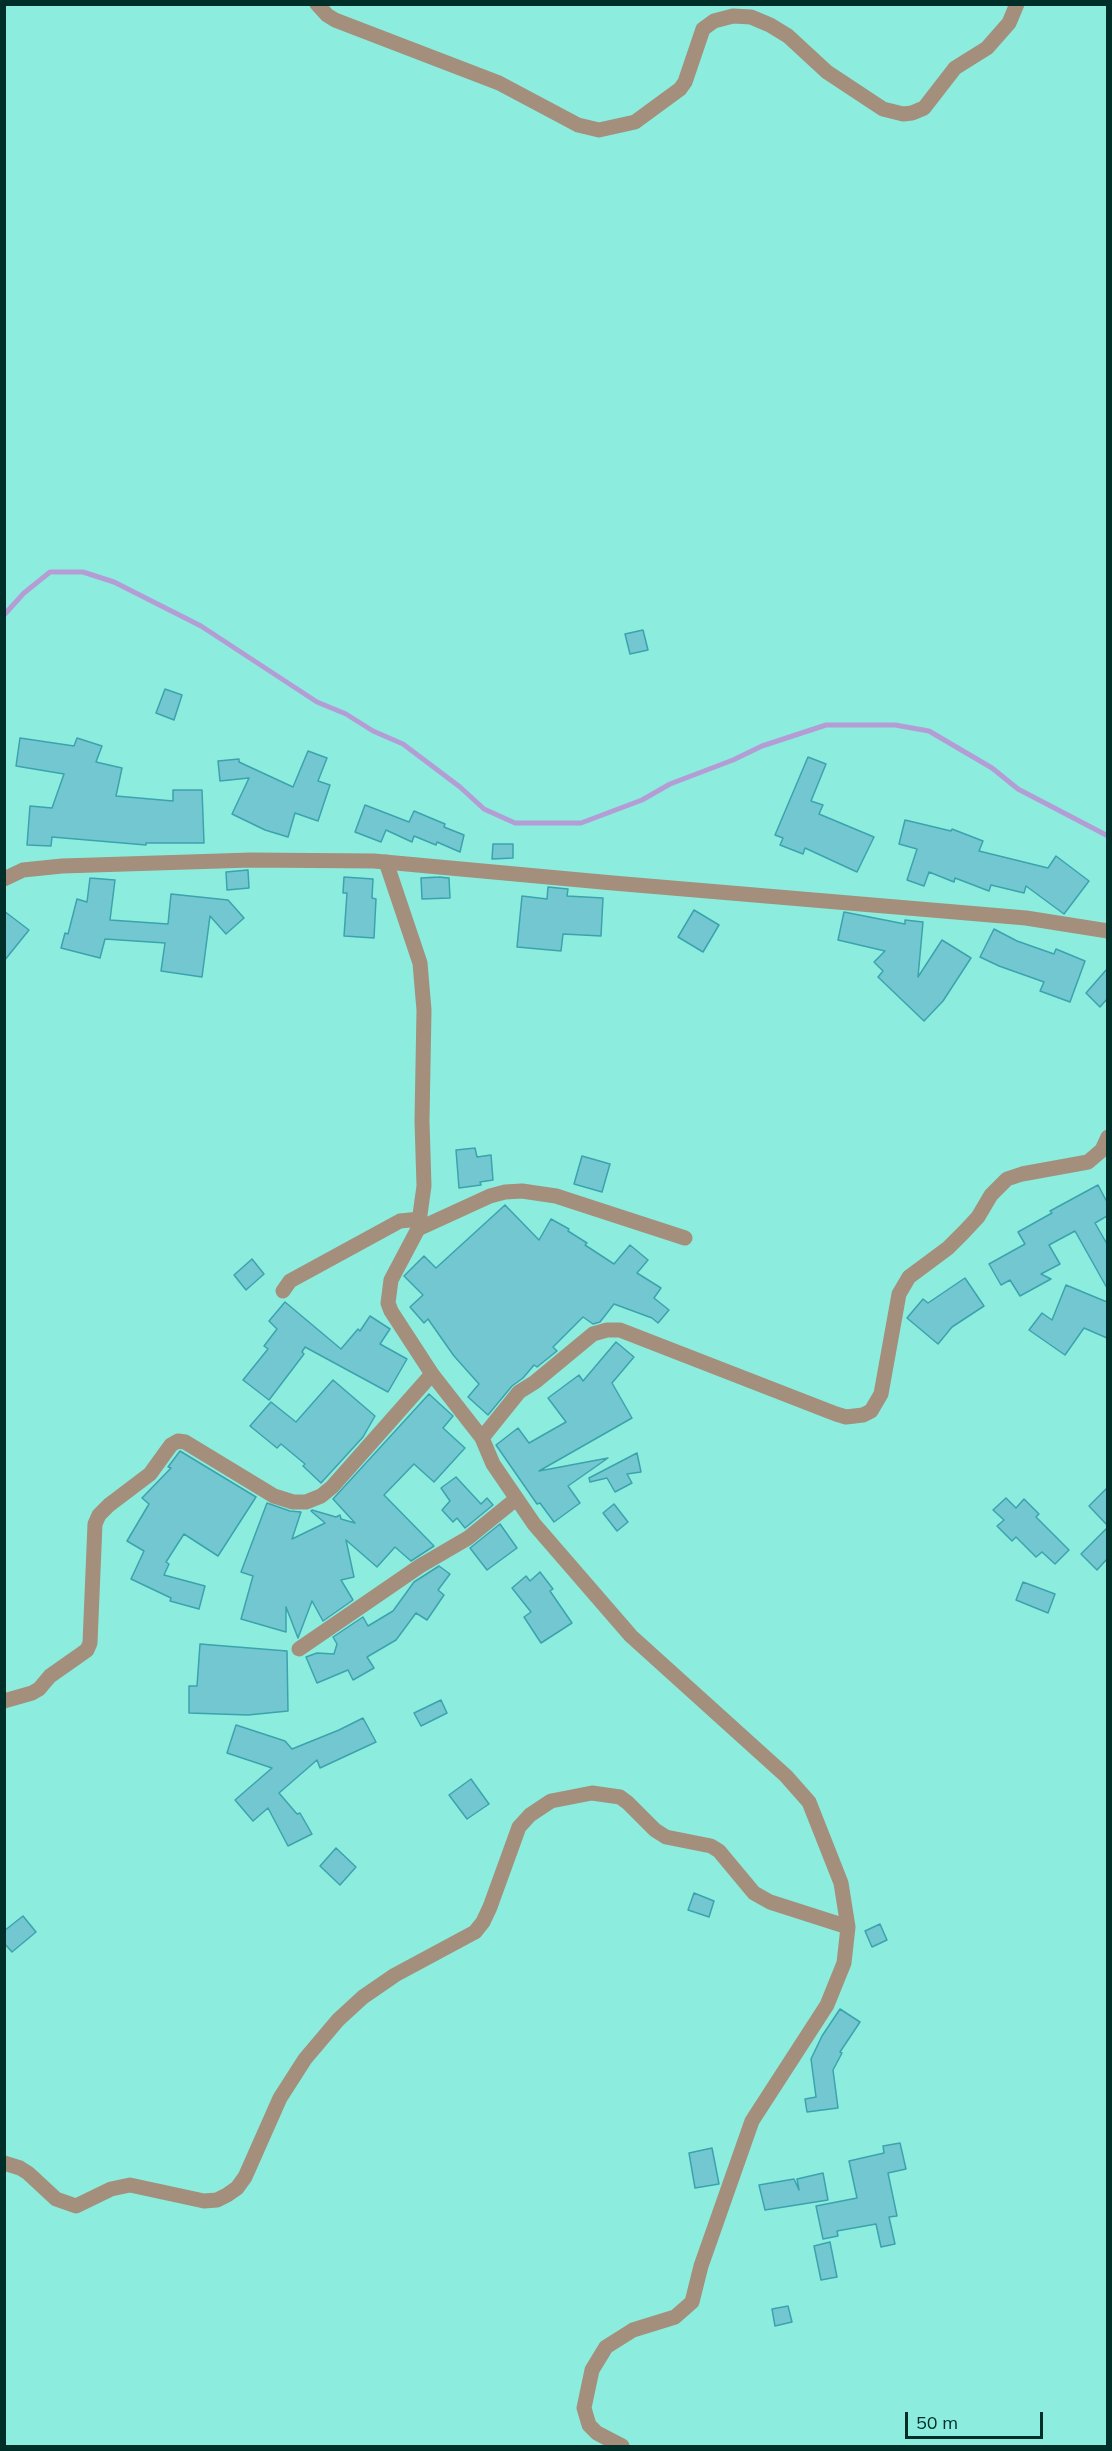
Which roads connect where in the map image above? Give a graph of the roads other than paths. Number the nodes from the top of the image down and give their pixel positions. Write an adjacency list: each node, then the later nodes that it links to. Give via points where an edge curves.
1 (317, 4): 2 (street, via 335,20 499,83 578,125 598,130 634,122 680,89 703,29 733,16 751,17 788,36 827,72 883,109 912,113 933,100 955,68 987,48 1009,23)
2 (1017, 4)
3 (386, 862): 4 (street, via 251,860 62,866 23,870); 5 (street, via 1026,918); 7 (street, via 420,963 424,1010 424,1186)
4 (4, 879)
5 (1107, 931)
6 (1107, 1137): 11 (street, via 1102,1150 1088,1162 1007,1179 948,1248 909,1276 899,1294 881,1395 871,1411 863,1415 836,1414 620,1329 593,1334 519,1392)
7 (419, 1224): 8 (street, via 490,1196 522,1191 556,1196); 9 (street, via 400,1221 290,1281); 10 (street, via 391,1280 388,1303)
8 (685, 1238)
9 (283, 1291)
10 (432, 1374): 11 (street); 14 (street, via 332,1487 306,1502 274,1496 185,1442 171,1444 150,1474 109,1505 95,1524 87,1650 50,1676 39,1689)
11 (482, 1438): 12 (street, via 493,1464)
12 (516, 1499): 13 (street, via 468,1538 420,1566); 15 (street, via 631,1636 786,1776 809,1802 841,1883)
13 (299, 1650)
14 (4, 1701)
15 (848, 1927): 16 (street, via 770,1902 754,1893 719,1851 666,1837 620,1797 592,1793 551,1801 540,1806 519,1827 490,1907 475,1932 363,1997 305,2059 280,2098 245,2177 227,2195 204,2201 130,2185 111,2189 76,2206 56,2199 28,2173); 17 (street, via 844,1963 827,2005 752,2121 692,2302 675,2317 633,2330 606,2347 592,2370 584,2408 589,2425)
16 (4, 2163)
17 (622, 2446)

